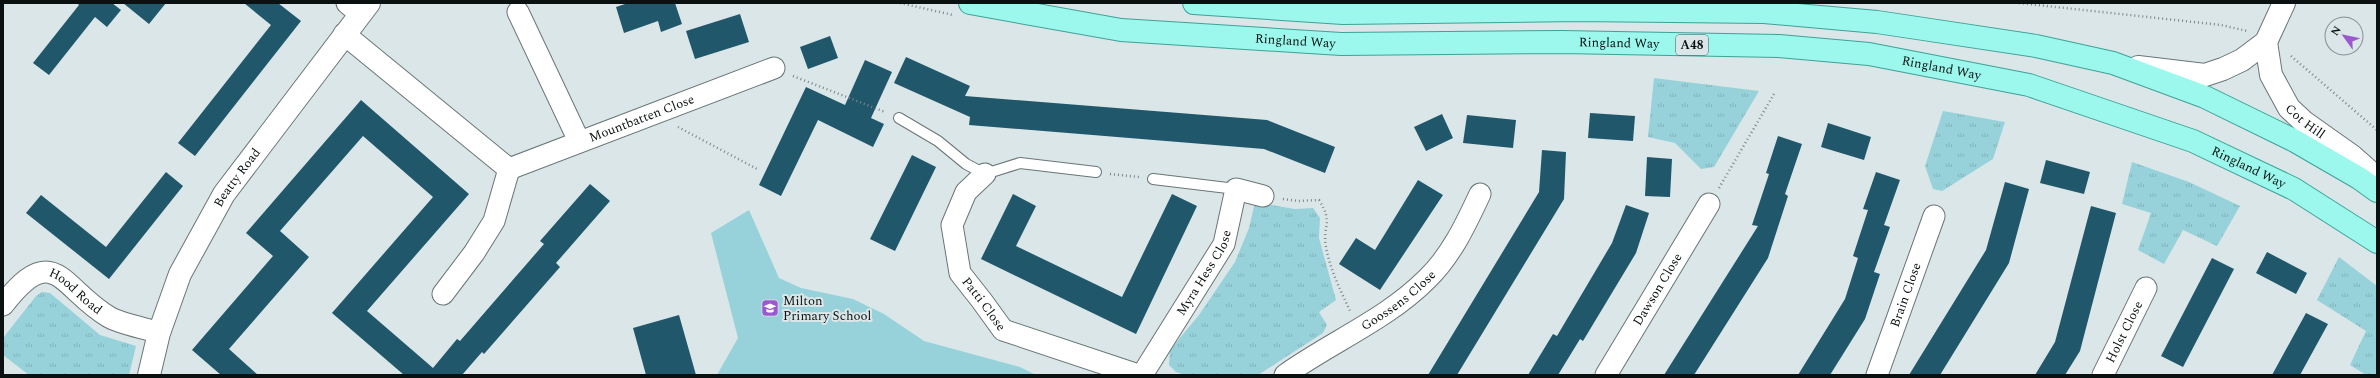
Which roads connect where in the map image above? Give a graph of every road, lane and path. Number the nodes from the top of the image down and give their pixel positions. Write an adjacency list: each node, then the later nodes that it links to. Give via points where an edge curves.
1 (900, 3): 6 (path)
2 (1194, 3): 10 (main road, via 1343,13 1570,10 1764,12 1878,22 2036,46)
3 (2019, 3): 9 (path, via 2221,24 2245,30)
4 (2284, 3): 9 (street)
5 (358, 7): 8 (street, Beatty Road)
6 (964, 10): 29 (main road, Ringland Way / A48, via 1121,30 1341,44 1562,42 1779,46 1869,54 2029,85 2193,141 2294,189)
7 (518, 12): 16 (street)
8 (344, 34): 17 (street); 34 (street, Beatty Road, via 224,194 180,274)
9 (2266, 42): 10 (street, via 2242,60 2223,70 2205,75); 15 (path, via 2283,50); 21 (street, Cot Hill, via 2271,75 2289,108)
10 (2113, 63): 24 (main road, via 2205,97 2295,141)
11 (774, 68): 13 (street, Mountbatten Close); 14 (path)
12 (1774, 94): 27 (path)
13 (652, 114): 16 (street, Mountbatten Close); 18 (path)
14 (899, 118): 20 (lane, via 938,141 966,164)
15 (2377, 130)
16 (579, 141): 17 (street, Mountbatten Close)
17 (509, 169): 31 (street, via 494,221)
18 (759, 170)
19 (1096, 172): 20 (lane, via 1020,163); 22 (path)
20 (985, 174): 36 (street, Patti Close, via 966,192 952,225 960,273 1003,330)
21 (2377, 178)
22 (1153, 179): 23 (lane)
23 (1236, 189): 26 (street); 37 (street, Myra Hess Close, via 1224,244)
24 (2377, 191)
25 (1480, 194): 33 (street, Goossens Close, via 1461,234 1427,279 1379,318)
26 (1263, 196): 33 (path, via 1298,201 1319,200 1328,214 1326,246 1336,281)
27 (1710, 204): 39 (street, Dawson Close)
28 (1934, 216): 40 (street, Brain Close)
29 (2377, 242)
30 (2146, 288): 41 (street, Holst Close)
31 (443, 294)
32 (3, 305): 34 (street, Hood Road, via 23,281 35,273 49,272 60,275 109,318)
33 (1359, 330): 38 (street, Goossens Close)
34 (159, 333): 35 (street, Beatty Road)
35 (149, 375)
36 (1138, 375)
37 (1142, 375)
38 (1285, 375)
39 (1606, 375)
40 (1878, 375)
41 (2103, 375)

